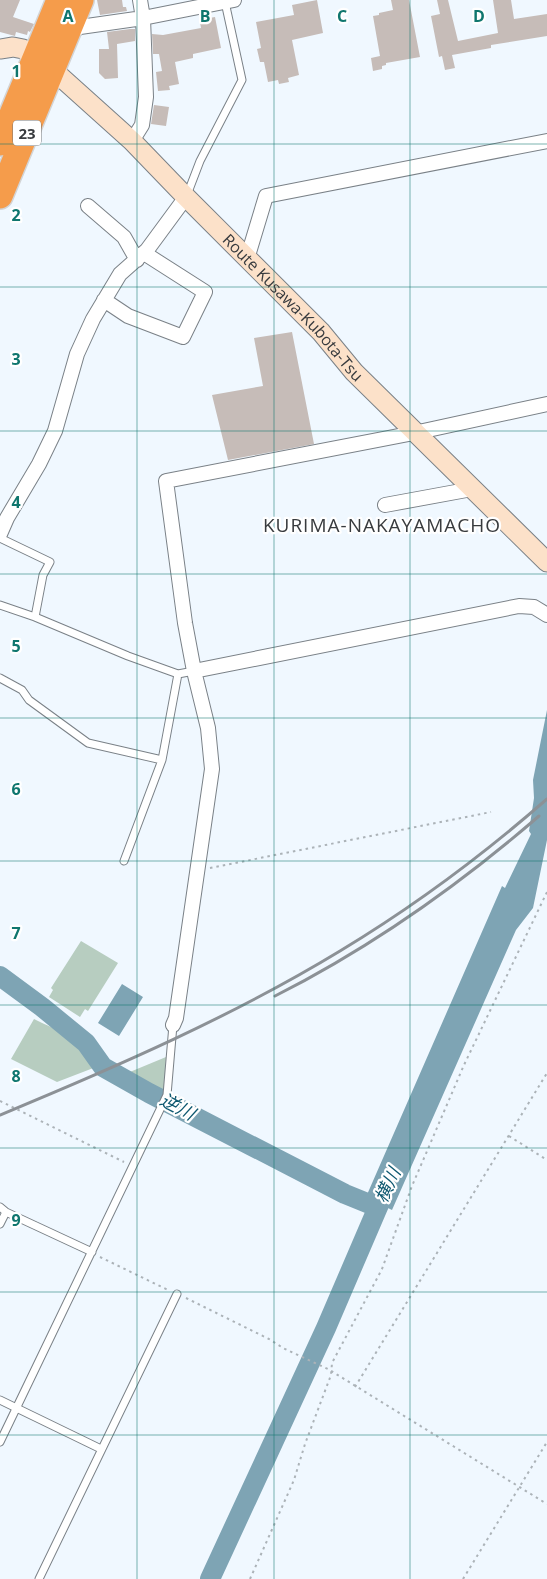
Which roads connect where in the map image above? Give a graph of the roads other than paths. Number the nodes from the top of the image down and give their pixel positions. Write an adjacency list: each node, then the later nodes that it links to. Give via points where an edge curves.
1 (59, 0): 8 (highway, 23)
2 (82, 0): 6 (highway, 23)
3 (140, 0): 5 (street)
4 (230, 1): 5 (street); 13 (lane, via 242,80 200,161)
5 (143, 18): 6 (street, via 80,27); 10 (street, via 146,97 142,125)
6 (68, 33): 8 (highway, 23)
7 (0, 49): 8 (main road, Route Kusawa-Kubota-Tsu, via 13,46 23,49)
8 (44, 63): 10 (main road, Route Kusawa-Kubota-Tsu); 11 (highway, 23); 12 (highway, 23)
9 (547, 140): 16 (street, via 266,196)
10 (132, 141): 13 (main road, Route Kusawa-Kubota-Tsu)
11 (0, 143)
12 (0, 196)
13 (186, 197): 15 (street); 16 (main road, Route Kusawa-Kubota-Tsu)
14 (88, 206): 15 (street, via 124,237)
15 (140, 257): 17 (street, via 120,274); 17 (street, via 205,292 183,337 128,316)
16 (247, 259): 19 (main road, Route Kusawa-Kubota-Tsu, via 322,332 354,372)
17 (104, 300): 22 (street, via 77,354 55,431 39,464)
18 (547, 404): 19 (street)
19 (414, 433): 20 (main road, Route Kusawa-Kubota-Tsu); 28 (street, via 166,481)
20 (472, 489): 21 (street); 24 (main road, Route Kusawa-Kubota-Tsu)
21 (385, 505)
22 (4, 517): 23 (street)
23 (0, 536): 27 (lane, via 50,562)
24 (547, 562)
25 (0, 604): 27 (lane)
26 (547, 615): 28 (street, via 534,607 519,606)
27 (35, 616): 29 (lane)
28 (194, 671): 29 (lane); 33 (street, via 208,728 212,769)
29 (178, 674): 31 (lane)
30 (0, 678): 31 (lane, via 22,690 29,700 88,743)
31 (162, 760): 32 (lane)
32 (124, 861)
33 (173, 1025): 36 (lane, via 168,1095)
34 (3, 1210): 35 (lane); 36 (lane)
35 (0, 1224)
36 (92, 1252): 39 (lane)
37 (177, 1294): 41 (lane)
38 (0, 1400): 39 (lane)
39 (17, 1408): 40 (lane); 41 (lane)
40 (0, 1442)
41 (101, 1449): 42 (lane)
42 (39, 1579)

